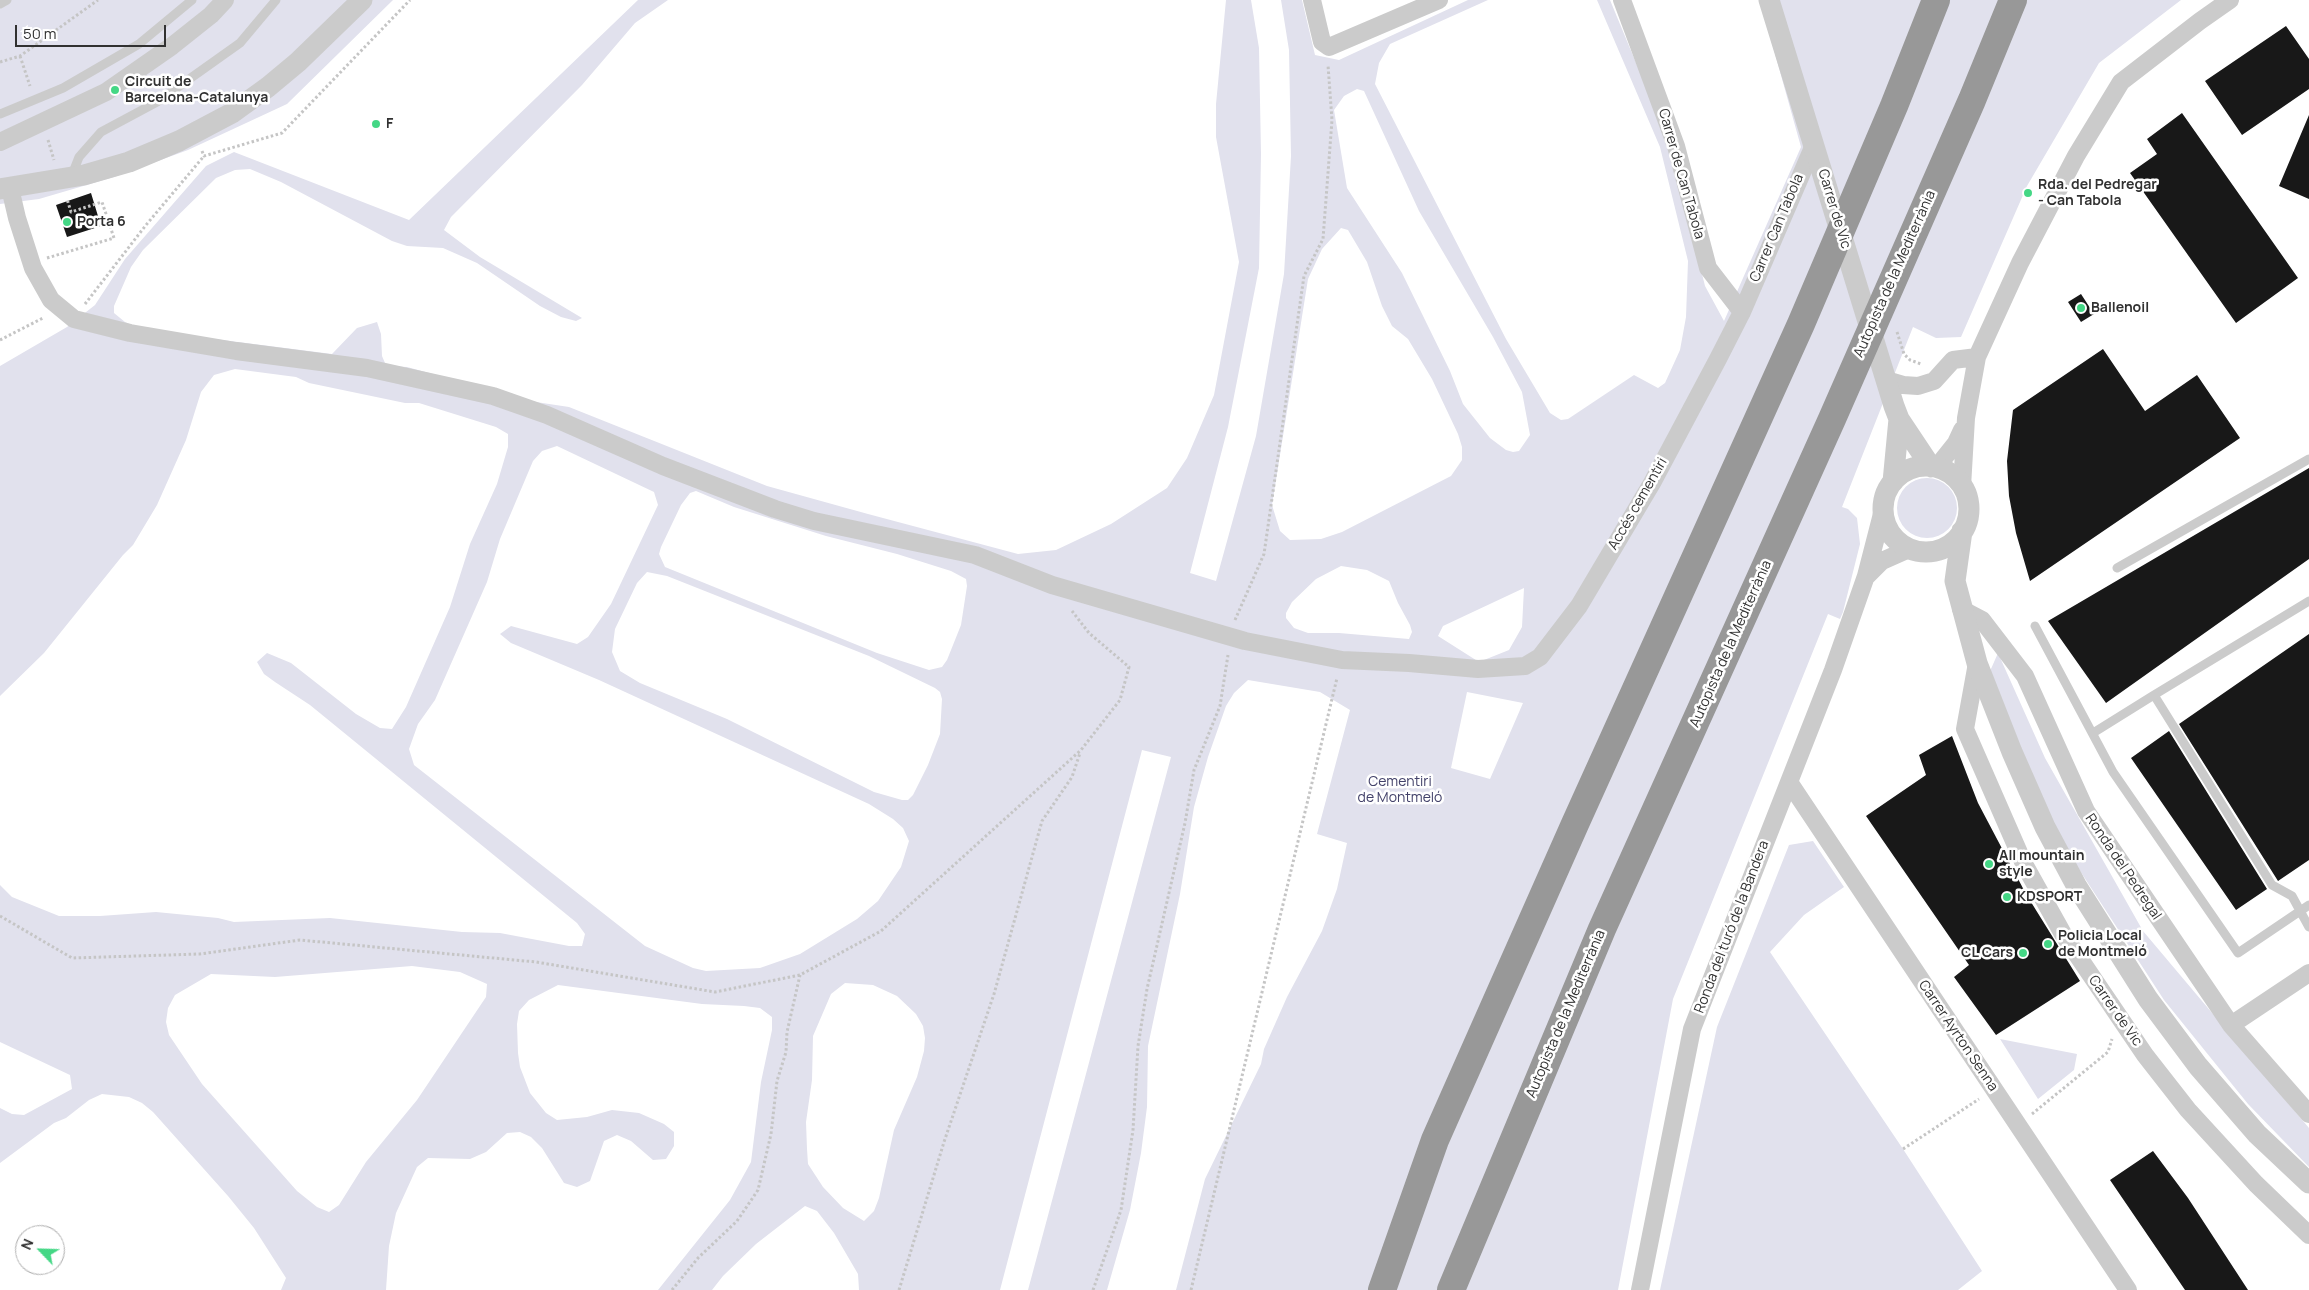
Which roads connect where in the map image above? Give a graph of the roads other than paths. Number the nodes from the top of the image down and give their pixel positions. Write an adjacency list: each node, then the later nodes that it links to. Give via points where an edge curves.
1 (7, 0): 14 (lane)
2 (192, 0): 16 (lane, via 139,44 63,88)
3 (225, 0): 17 (street, via 172,46 106,92)
4 (276, 0): 19 (lane, via 240,42 157,102 101,132 79,157)
5 (362, 0): 19 (street, via 298,62 232,113 179,141 129,162)
6 (1312, 0): 7 (street, via 1322,42 1329,47)
7 (1439, 0)
8 (1622, 0): 21 (street, Carrer de Can Tabola, via 1676,146 1708,268)
9 (1769, 0): 15 (street, Carrer de Vic)
10 (1776, 0): 15 (street)
11 (1936, 0): 51 (highway, via 1801,324 1435,1140)
12 (2013, 0): 52 (highway, Autopista de la Mediterrània, via 1832,419 1602,929)
13 (2230, 0): 22 (street, via 2121,82 2072,162)
14 (0, 4)
15 (1779, 30): 18 (street, Carrer de Vic)
16 (0, 114)
17 (0, 142)
18 (1814, 145): 21 (street, Carrer Can Tabola); 23 (street, Carrer de Vic)
19 (71, 178): 20 (street)
20 (5, 189): 21 (street, Accés cementiri, via 31,262 51,300 67,314 130,333 367,368 494,396 547,415 663,466 814,522 975,555 1099,600 1245,641 1342,660 1478,669 1525,666 1540,657 1579,606 1652,483)
21 (1742, 312)
22 (1977, 356): 23 (street, via 1953,360 1934,381 1918,386); 24 (street)
23 (1886, 380): 25 (street, Carrer de Vic)
24 (1966, 418): 27 (street, via 1956,443); 29 (street)
25 (1899, 419): 27 (street, Carrer de Vic); 28 (street, Carrer de Vic)
26 (2309, 459): 33 (lane)
27 (1934, 467): 28 (street, via 1910,470); 29 (street, via 1951,475)
28 (1893, 482): 30 (street, via 1885,495)
29 (1962, 486): 31 (street, via 1968,508)
30 (1883, 510): 32 (street, via 1885,524 1892,537); 34 (street, Ronda del turó de la Bandera)
31 (1962, 531): 32 (street, via 1948,546 1936,551); 35 (street, Carrer de Vic)
32 (1916, 551): 34 (street, Ronda del turó de la Bandera, via 1882,561); 35 (street, via 1940,564)
33 (2117, 568)
34 (1866, 576): 42 (street, Ronda del turó de la Bandera)
35 (1955, 581): 37 (street, Carrer de Vic)
36 (2309, 601): 40 (lane)
37 (1961, 610): 39 (street, Carrer de Vic); 47 (street, Ronda del Pedregal, via 1982,620 2025,676 2086,811)
38 (2035, 626): 41 (lane)
39 (1977, 663): 49 (street, Carrer de Vic, via 2046,827 2112,944 2198,1066 2257,1134); 50 (street, Carrer de Vic, via 1965,729 2024,864 2062,934 2145,1055 2188,1110 2256,1184)
40 (2154, 695): 41 (lane); 44 (lane, via 2272,884 2292,896)
41 (2093, 733): 44 (lane, via 2114,772 2238,953)
42 (1789, 782): 53 (street, Ronda del turó de la Bandera, via 1692,1029); 54 (street, Carrer Ayrton Senna)
43 (2309, 905): 44 (lane)
44 (2300, 911): 45 (lane)
45 (2309, 927)
46 (2309, 973): 47 (street)
47 (2231, 1025): 48 (street, Ronda del Pedregal)
48 (2309, 1114)
49 (2309, 1183)
50 (2309, 1235)
51 (1382, 1290)
52 (1451, 1290)
53 (1640, 1290)
54 (2128, 1290)

